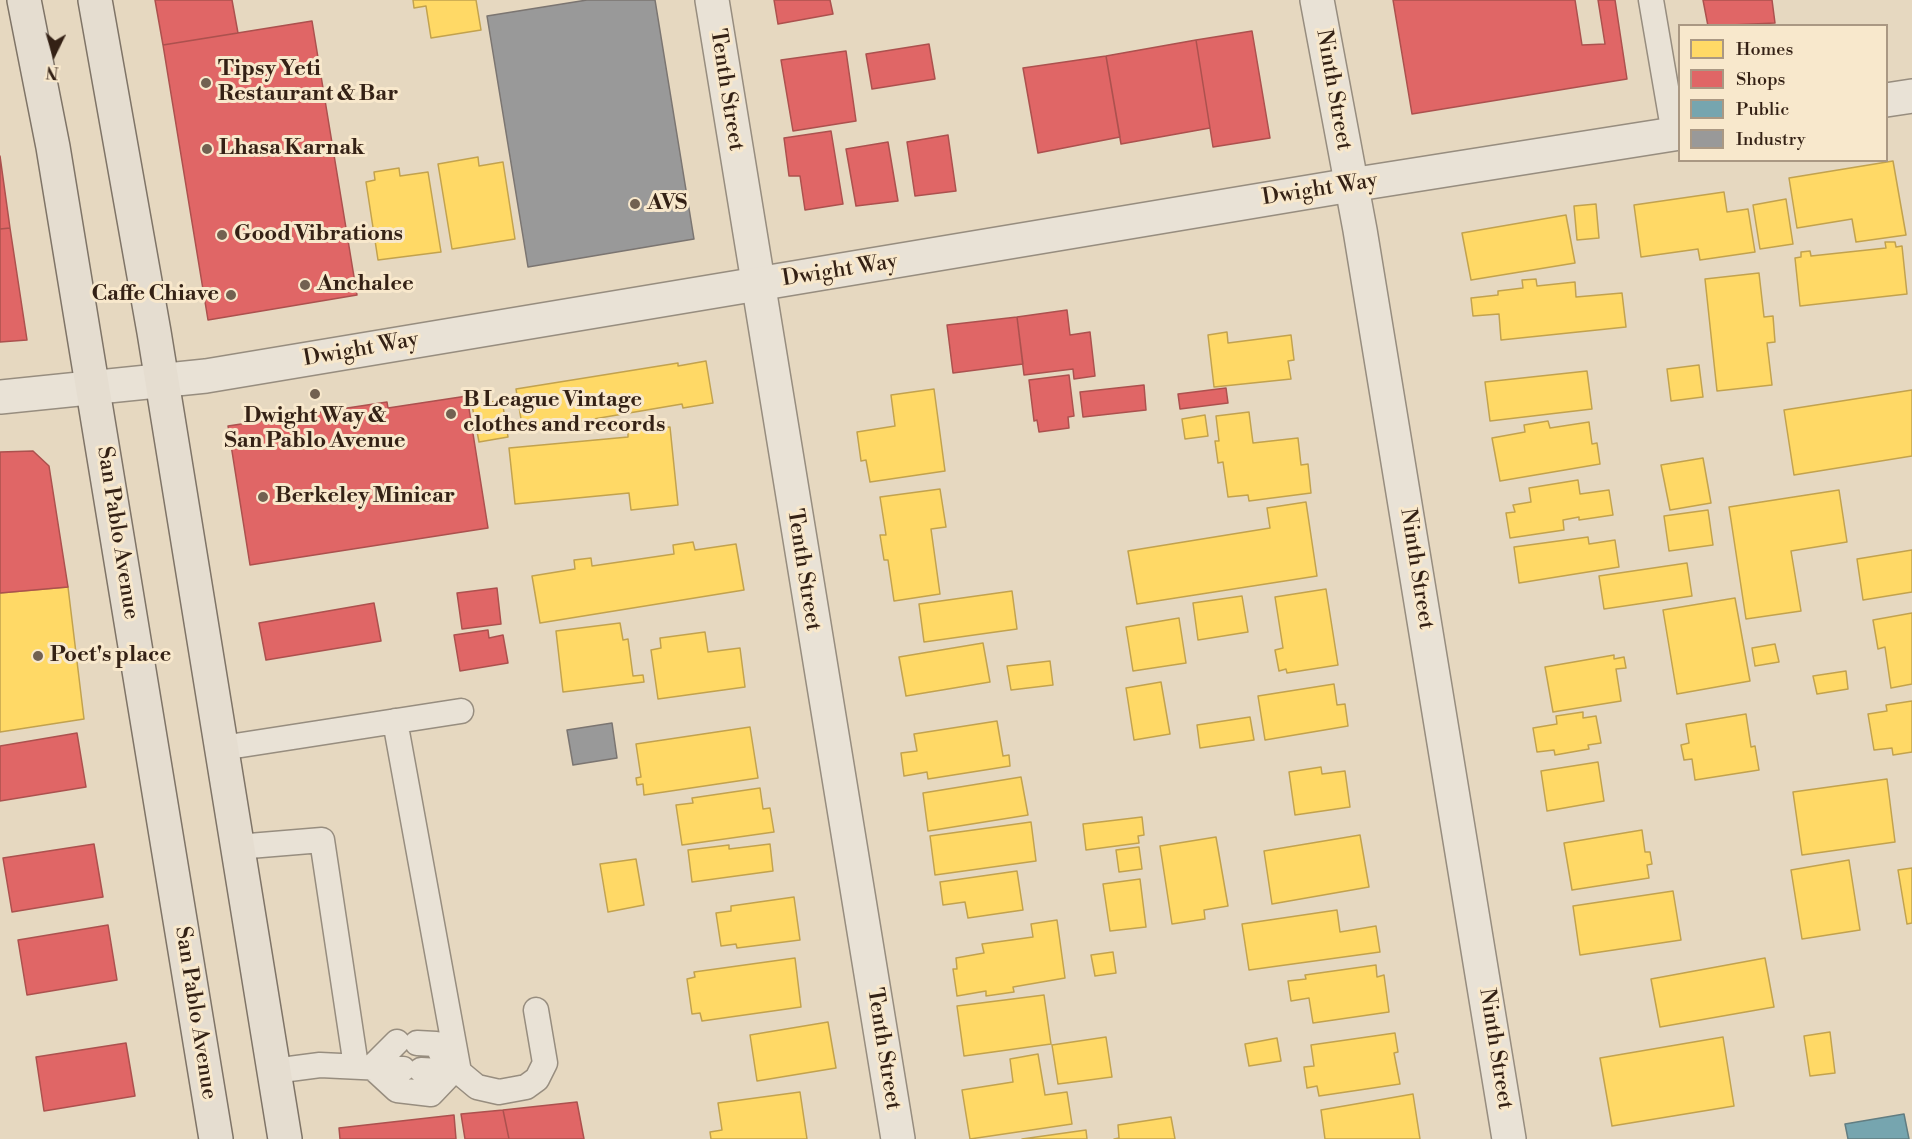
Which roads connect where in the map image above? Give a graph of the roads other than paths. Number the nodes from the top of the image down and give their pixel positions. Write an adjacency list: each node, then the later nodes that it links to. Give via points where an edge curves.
1 (24, 0): 12 (main road, San Pablo Avenue, via 53,147)
2 (95, 0): 11 (main road)
3 (712, 0): 10 (street, Tenth Street)
4 (1317, 0): 9 (street, Ninth Street)
5 (1651, 0): 8 (lane)
6 (1912, 96): 7 (street)
7 (1888, 100)
8 (1677, 134): 9 (street, Dwight Way)
9 (1351, 185): 10 (street, Dwight Way); 25 (street, Ninth Street)
10 (759, 284): 11 (street, Dwight Way); 24 (street, Tenth Street)
11 (161, 381): 12 (street, Dwight Way); 16 (main road)
12 (92, 388): 13 (street, Dwight Way); 22 (main road, San Pablo Avenue)
13 (0, 397)
14 (461, 711): 15 (lane)
15 (395, 721): 16 (lane); 21 (lane)
16 (222, 748): 17 (main road)
17 (237, 847): 19 (lane, via 322,840); 20 (main road)
18 (536, 1010): 21 (lane, via 545,1063 537,1079 526,1087 499,1092 477,1087)
19 (364, 1066): 20 (lane, via 320,1065); 21 (lane); 21 (lane, via 397,1090 431,1094); 21 (lane, via 407,1042 435,1044)
20 (274, 1071): 23 (main road)
21 (455, 1072)
22 (216, 1139)
23 (285, 1139)
24 (898, 1139)
25 (1509, 1139)

